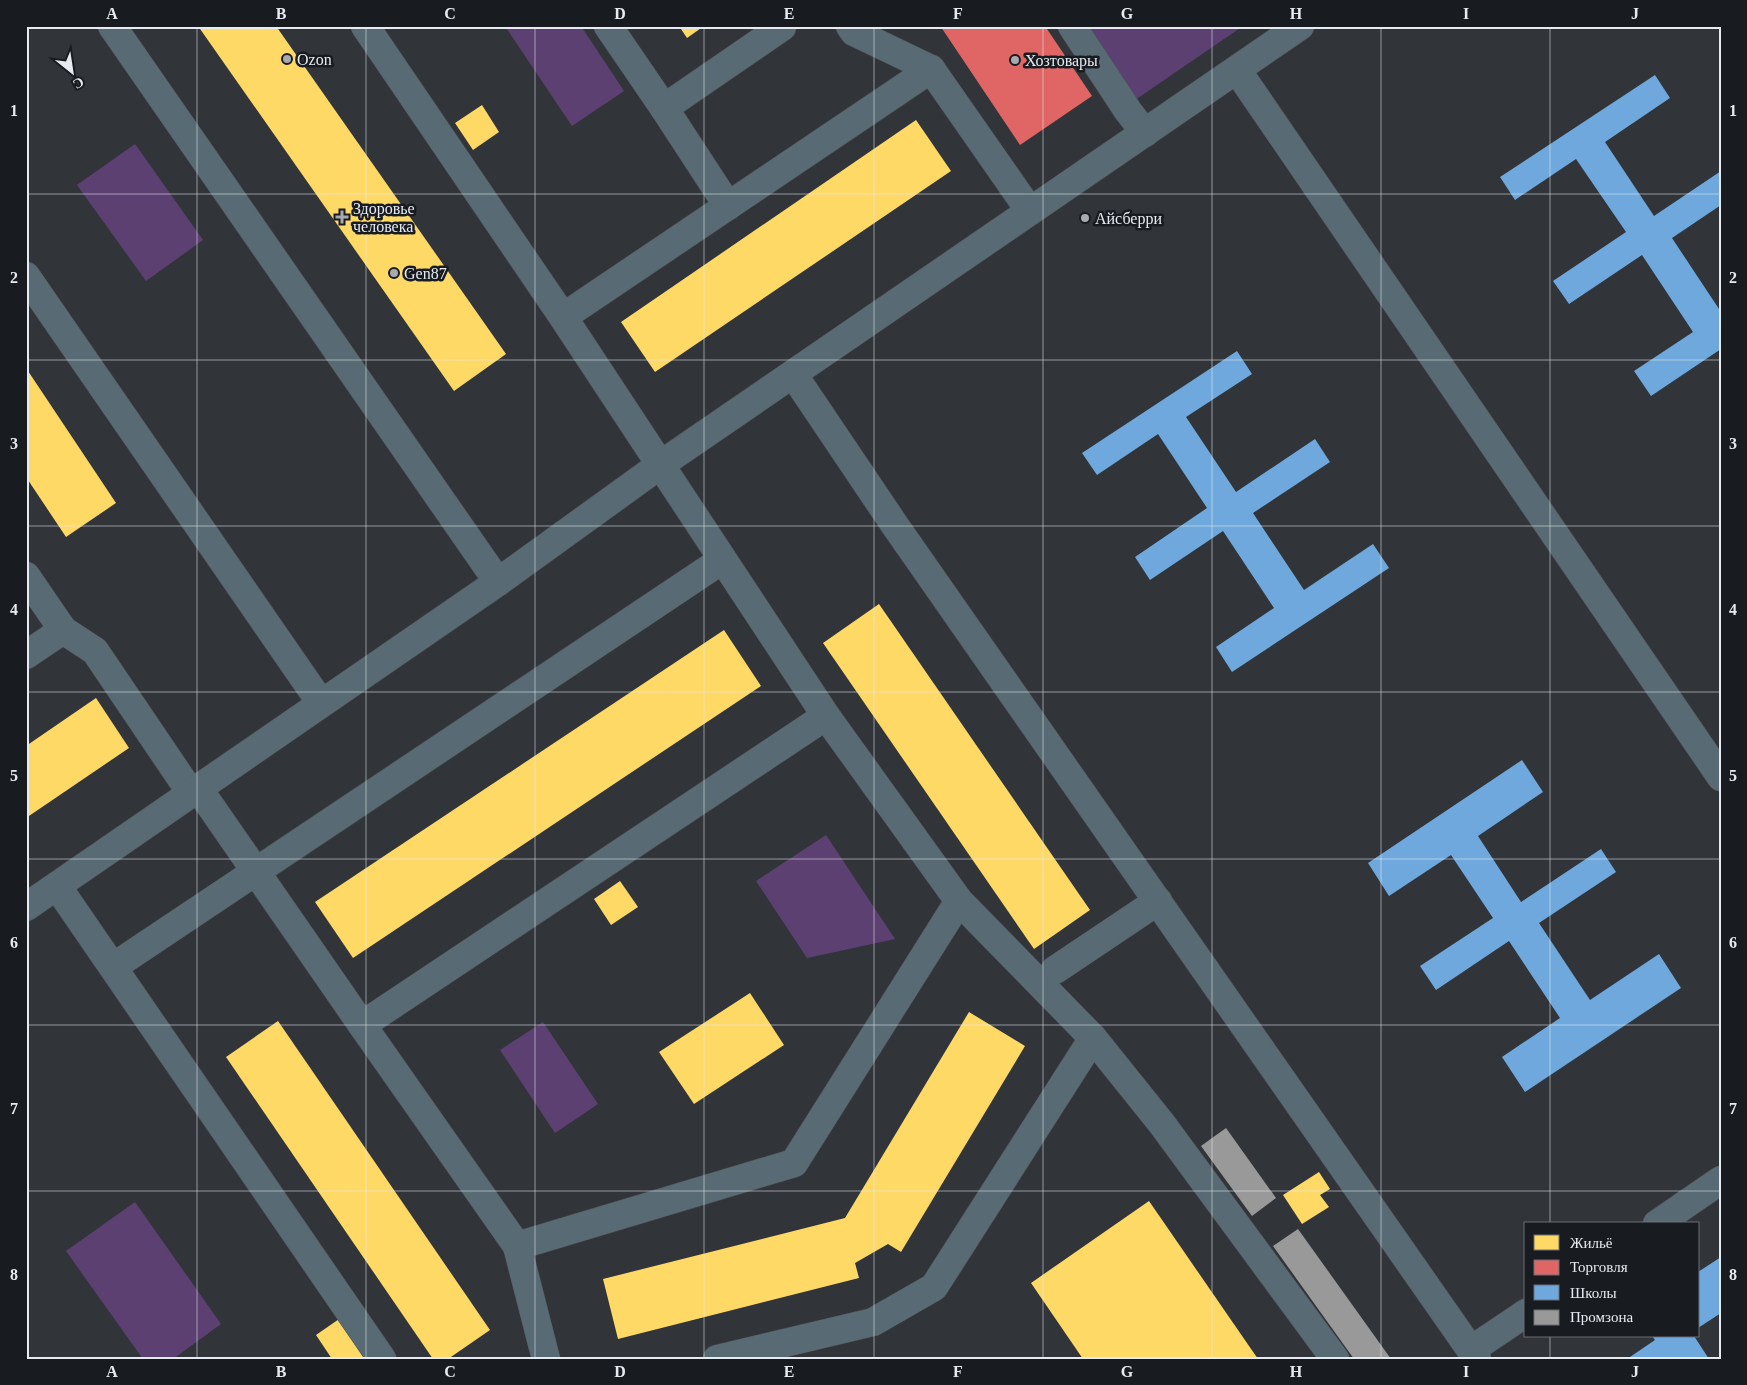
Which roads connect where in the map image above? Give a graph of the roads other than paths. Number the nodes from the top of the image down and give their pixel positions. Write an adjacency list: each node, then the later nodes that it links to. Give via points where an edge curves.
1 (112, 26): 20 (street)
2 (365, 26): 15 (street)
3 (608, 26): 10 (street)
4 (850, 26): 8 (street, via 854,32)
5 (1072, 26): 11 (street)
6 (1300, 26): 9 (street)
7 (782, 28): 10 (street)
8 (931, 69): 12 (street); 13 (street)
9 (1237, 70): 11 (street); 25 (street)
10 (664, 108): 12 (street)
11 (1145, 133): 13 (street)
12 (728, 206): 15 (street)
13 (1030, 211): 16 (street)
14 (26, 276): 23 (street)
15 (563, 317): 17 (street)
16 (793, 374): 17 (street); 30 (street)
17 (660, 465): 18 (street); 20 (street)
18 (722, 560): 24 (street); 27 (street)
19 (26, 576): 21 (street)
20 (498, 582): 23 (street)
21 (63, 630): 22 (street); 26 (street, via 95,651)
22 (26, 655)
23 (322, 703): 26 (street)
24 (826, 716): 29 (street); 34 (street)
25 (1721, 777)
26 (195, 790): 27 (street); 28 (street)
27 (256, 871): 32 (street); 34 (street)
28 (57, 886): 31 (street); 32 (street)
29 (959, 901): 35 (street); 38 (street, via 794,1163)
30 (1158, 901): 33 (street); 40 (street)
31 (26, 907)
32 (113, 967): 41 (street)
33 (1055, 970)
34 (362, 1025): 38 (street)
35 (1093, 1038): 43 (street, via 934,1287 873,1322); 44 (street, via 1162,1124)
36 (1721, 1180): 37 (street)
37 (1661, 1222)
38 (516, 1246): 42 (street)
39 (1524, 1315): 40 (street)
40 (1474, 1355)
41 (382, 1359)
42 (546, 1359)
43 (717, 1359)
44 (1335, 1359)

